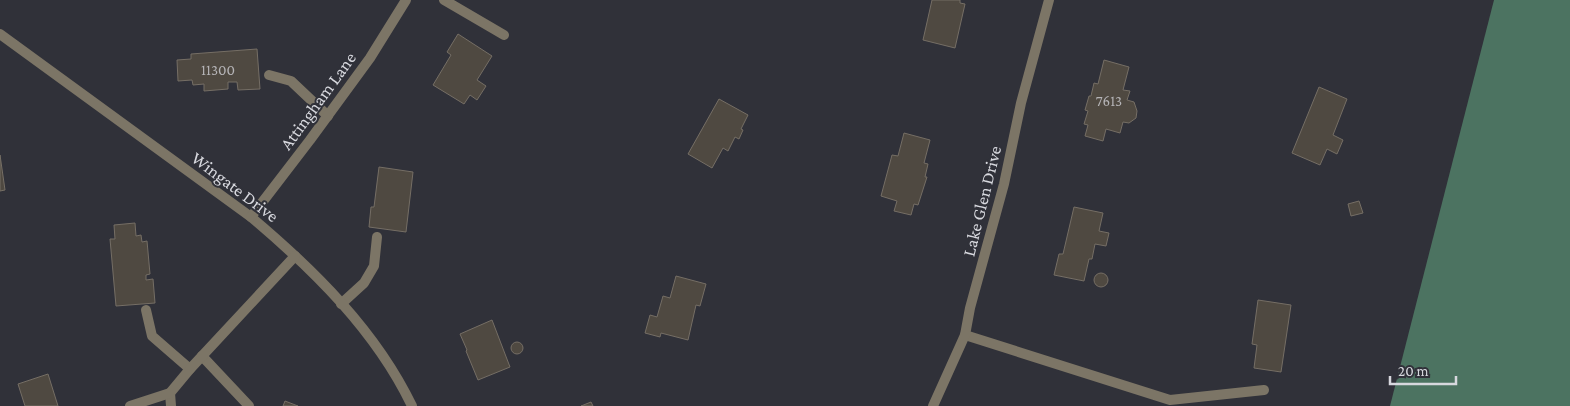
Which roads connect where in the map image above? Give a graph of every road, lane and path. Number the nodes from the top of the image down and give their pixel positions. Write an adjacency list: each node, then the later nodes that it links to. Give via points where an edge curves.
1 (406, 0): 7 (street, Attingham Lane)
2 (444, 0): 5 (street)
3 (1050, 0): 13 (street, Lake Glen Drive, via 1021,103)
4 (0, 34): 8 (street, Wingate Drive)
5 (504, 35)
6 (269, 75): 7 (street, via 291,81)
7 (328, 116): 8 (street, Attingham Lane)
8 (251, 217): 10 (street, Wingate Drive)
9 (378, 237): 11 (street, via 374,266 364,283)
10 (295, 256): 11 (street, Wingate Drive); 14 (street)
11 (342, 304): 21 (street, Wingate Drive, via 395,373)
12 (146, 310): 15 (street, via 152,336)
13 (966, 335): 16 (street, via 1170,400); 22 (street, Lake Glen Drive)
14 (202, 356): 15 (street); 20 (street)
15 (190, 369): 17 (street)
16 (1264, 390)
17 (170, 393): 18 (street); 19 (street)
18 (130, 406)
19 (171, 406)
20 (249, 406)
21 (412, 406)
22 (934, 406)

